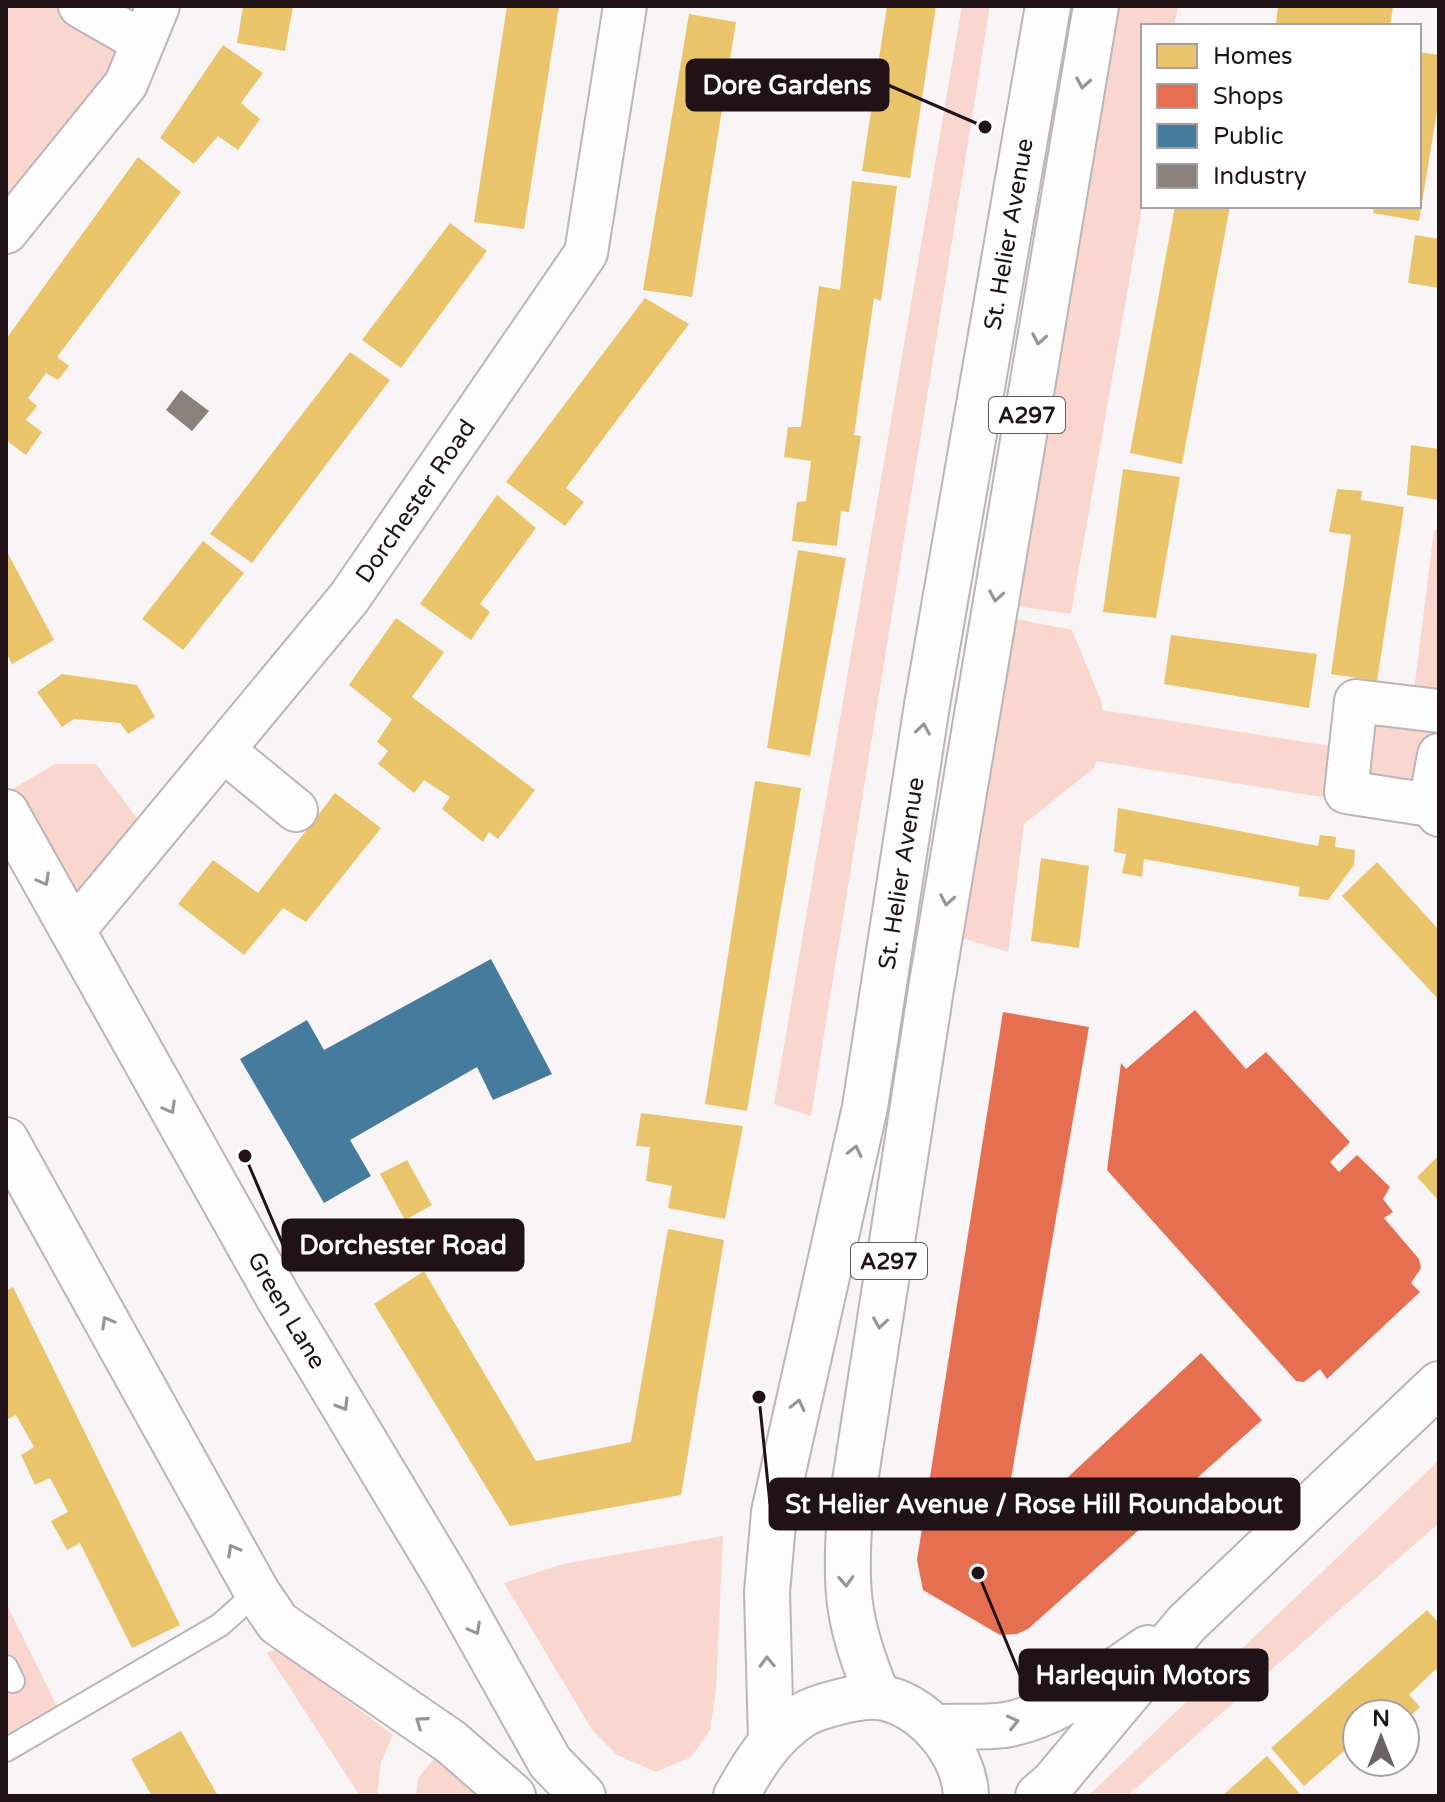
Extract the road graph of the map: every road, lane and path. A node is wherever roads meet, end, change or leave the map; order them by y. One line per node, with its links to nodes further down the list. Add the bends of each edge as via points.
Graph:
1 (80, 6): 5 (street)
2 (625, 6): 8 (street, Dorchester Road, via 586,253 349,598)
3 (1048, 6): 21 (main road, St. Helier Avenue, one-way to 3, via 767,1592 774,1512 865,1107 927,705)
4 (1096, 6): 18 (main road, St. Helier Avenue / A297, one-way to 18, via 931,989 850,1514 845,1575 849,1613)
5 (150, 24): 6 (street, via 126,84)
6 (6, 232)
7 (1439, 711): 11 (street, via 1356,701 1346,792)
8 (223, 750): 10 (street); 13 (street, Dorchester Road)
9 (1439, 755): 11 (street)
10 (296, 810)
11 (1435, 810)
12 (6, 812): 13 (main road, Green Lane, one-way to 13)
13 (73, 931): 24 (main road, Green Lane, one-way to 24, via 278,1297 550,1762)
14 (6, 1140): 16 (main road, one-way to 14)
15 (1439, 1384): 17 (main road)
16 (257, 1592): 20 (lane, via 220,1625); 23 (main road, one-way to 16, via 451,1742 278,1623)
17 (1187, 1623): 19 (main road, one-way to 17, via 1003,1725 1036,1716); 27 (main road)
18 (878, 1697): 19 (main road, via 904,1706); 21 (main road, via 825,1705 803,1714)
19 (935, 1727): 26 (main road, via 954,1757)
20 (16, 1738): 22 (lane)
21 (771, 1740): 25 (main road)
22 (6, 1750)
23 (513, 1796)
24 (583, 1796)
25 (736, 1796)
26 (966, 1796)
27 (1038, 1796)

